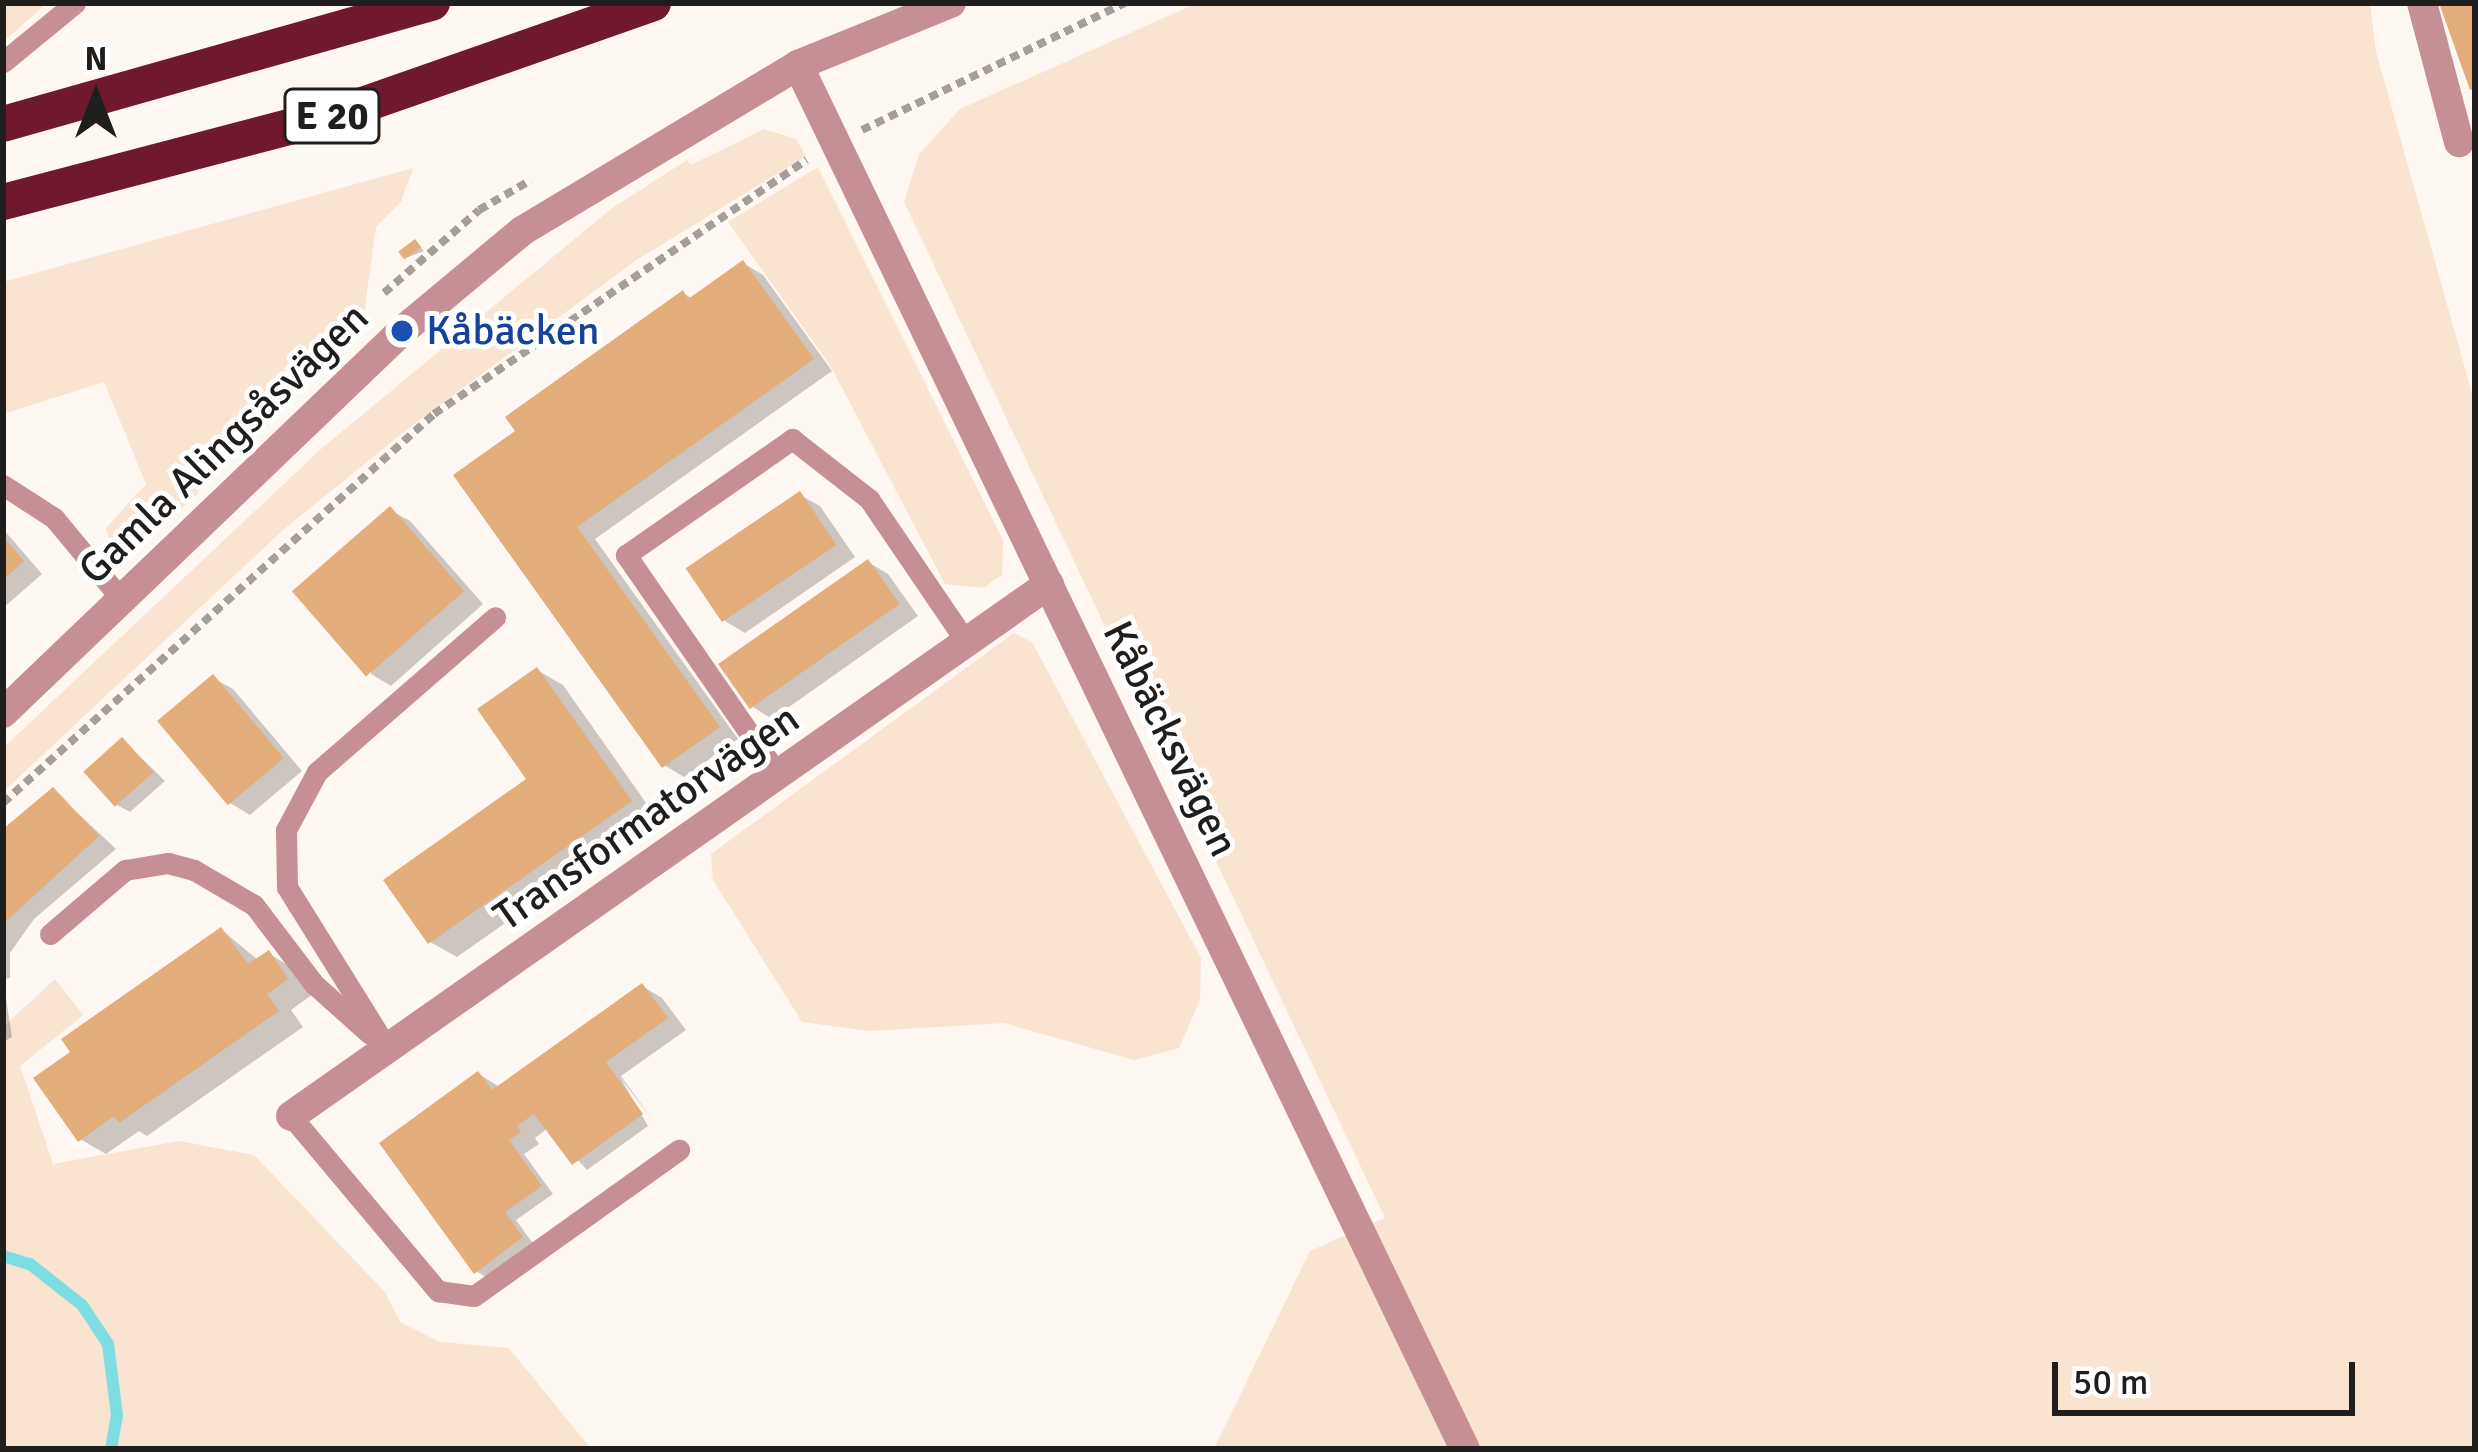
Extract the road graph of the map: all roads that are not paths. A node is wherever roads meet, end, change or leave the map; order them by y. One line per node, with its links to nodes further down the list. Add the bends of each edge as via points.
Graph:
1 (76, 3): 6 (lane)
2 (432, 3): 8 (highway, E 20)
3 (653, 3): 10 (highway, E 20, via 334,115)
4 (951, 3): 7 (street, Gamla Alingsåsvägen)
5 (2422, 3): 9 (street)
6 (3, 62)
7 (798, 65): 12 (street, Kåbäcksvägen); 13 (street, Gamla Alingsåsvägen, via 522,231 402,331)
8 (3, 124)
9 (2459, 142)
10 (3, 202)
11 (3, 485): 13 (lane, via 54,518)
12 (1049, 584): 15 (street, Transformatorvägen); 22 (street, Kåbäcksvägen)
13 (123, 601): 16 (street, Gamla Alingsåsvägen)
14 (495, 617): 19 (lane, via 317,772 286,830 287,887)
15 (967, 643): 17 (street, Transformatorvägen); 17 (lane, via 869,500 792,439 626,555)
16 (3, 713)
17 (779, 776): 19 (street, Transformatorvägen)
18 (50, 934): 19 (lane, via 125,870 168,863 194,870 254,905 314,984)
19 (389, 1051): 20 (street, Transformatorvägen)
20 (291, 1116): 21 (lane, via 438,1291 474,1296)
21 (680, 1150)
22 (1465, 1449)

